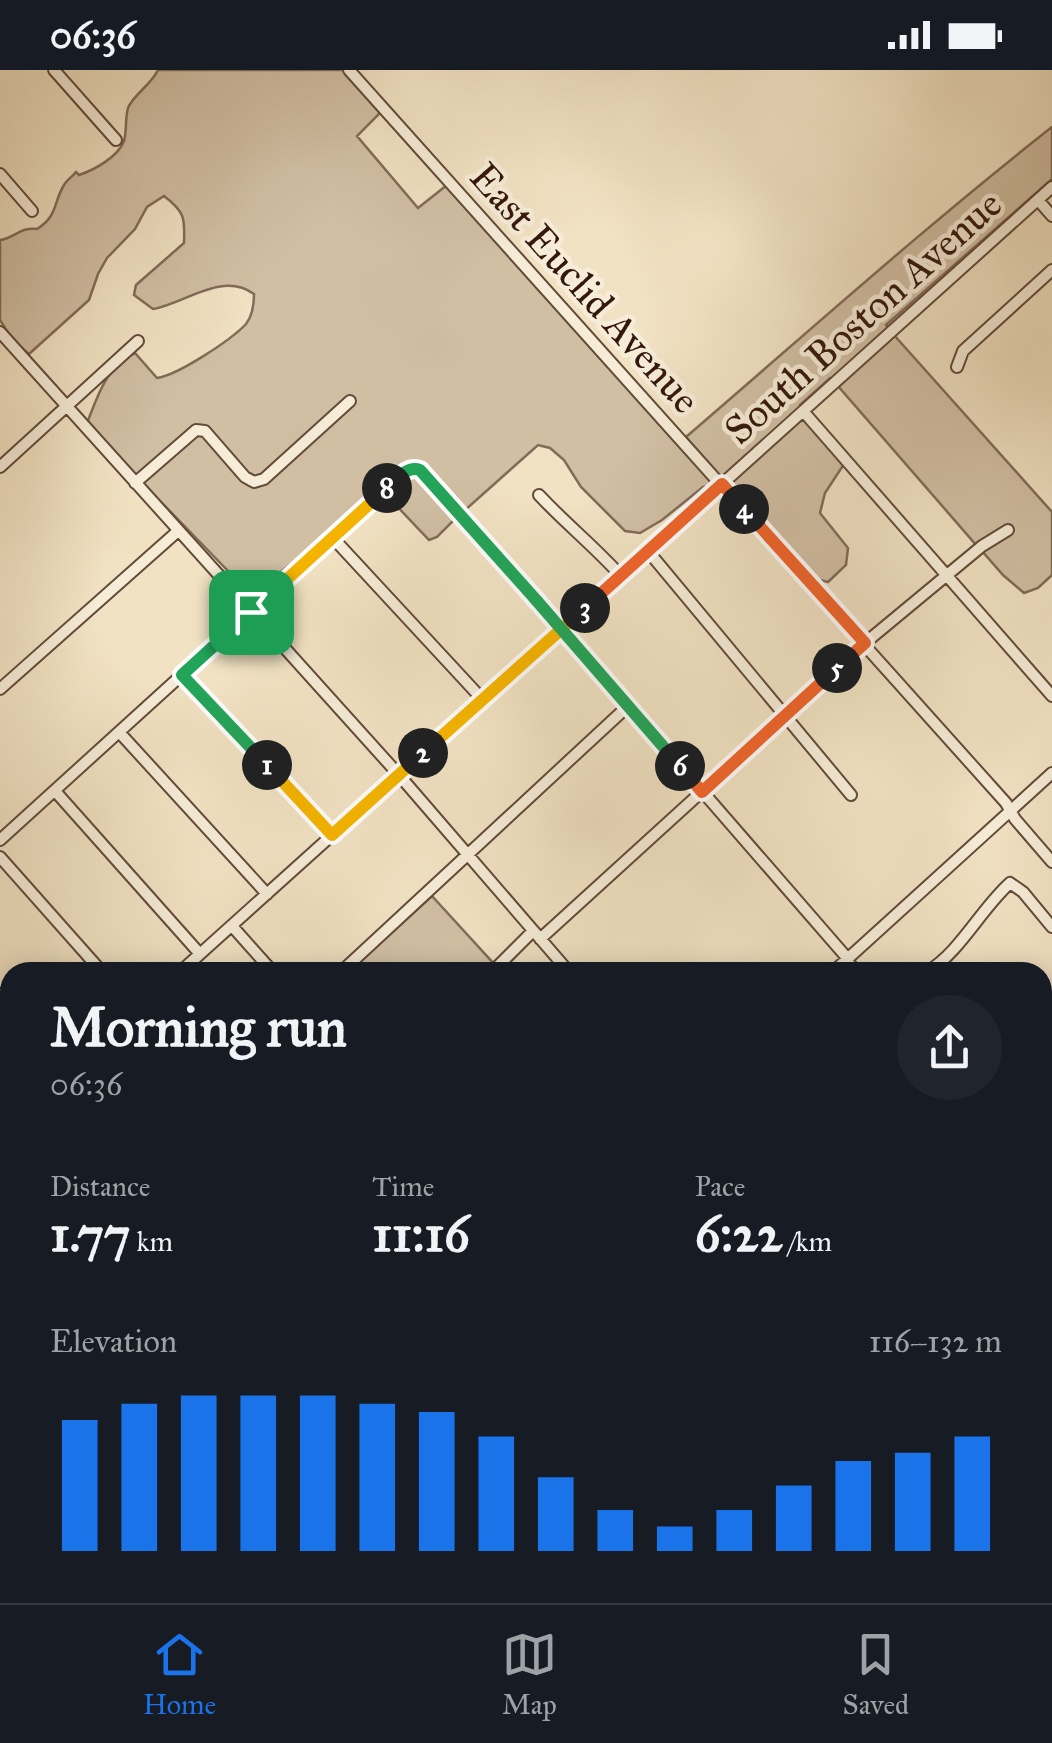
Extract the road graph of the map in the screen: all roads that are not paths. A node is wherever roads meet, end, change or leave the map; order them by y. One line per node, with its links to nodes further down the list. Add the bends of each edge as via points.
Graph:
1 (54, 70): 3 (street)
2 (350, 70): 18 (street, East Euclid Avenue)
3 (116, 140)
4 (0, 174): 7 (street)
5 (1052, 188): 6 (street, South Boston Avenue)
6 (1038, 200): 8 (street); 15 (street, South Boston Avenue)
7 (32, 212)
8 (1052, 216)
9 (1052, 270): 12 (street, via 963,351)
10 (0, 332): 14 (street)
11 (138, 341): 14 (street)
12 (957, 367)
13 (350, 401): 17 (street, via 264,479 245,476 196,430)
14 (66, 406): 16 (street); 17 (street)
15 (803, 411): 18 (street, South Boston Avenue); 24 (street)
16 (0, 468)
17 (135, 483): 21 (street)
18 (722, 484): 23 (street, South Boston Avenue); 28 (street, East Euclid Avenue)
19 (539, 495): 25 (street)
20 (1008, 530): 24 (street)
21 (178, 531): 26 (street); 30 (street)
22 (333, 538): 26 (street); 27 (street, via 404,473 420,470); 32 (street)
23 (648, 551): 25 (street, South Boston Avenue); 34 (street)
24 (948, 575): 28 (street); 31 (street)
25 (621, 576): 27 (street, South Boston Avenue)
26 (251, 612): 29 (street); 37 (street)
27 (562, 629): 32 (street, South Boston Avenue); 33 (street)
28 (865, 643): 34 (street); 41 (street, East Euclid Avenue)
29 (182, 675): 35 (street); 42 (street)
30 (0, 688)
31 (1052, 696)
32 (483, 700): 37 (street, South Boston Avenue)
33 (628, 706): 39 (street); 44 (street)
34 (786, 714): 39 (street); 40 (street)
35 (119, 732): 38 (street); 47 (street)
36 (1052, 774): 41 (street)
37 (399, 775): 42 (street, South Boston Avenue); 44 (street)
38 (55, 791): 43 (street); 51 (street)
39 (702, 792): 50 (street); 52 (street)
40 (850, 794)
41 (1011, 811): 46 (street, East Euclid Avenue); 52 (street)
42 (332, 835): 47 (street, South Boston Avenue)
43 (0, 840)
44 (468, 855): 50 (street); 56 (street)
45 (0, 857): 53 (street)
46 (1052, 862)
47 (267, 894): 48 (street, South Boston Avenue)
48 (232, 926): 51 (street, South Boston Avenue); 55 (street)
49 (1052, 926): 59 (street, via 1010,883)
50 (537, 935): 57 (street); 58 (street)
51 (200, 954): 54 (street, South Boston Avenue)
52 (847, 960)
53 (93, 962)
54 (191, 962)
55 (264, 962)
56 (352, 962)
57 (504, 962)
58 (560, 962)
59 (943, 962)

